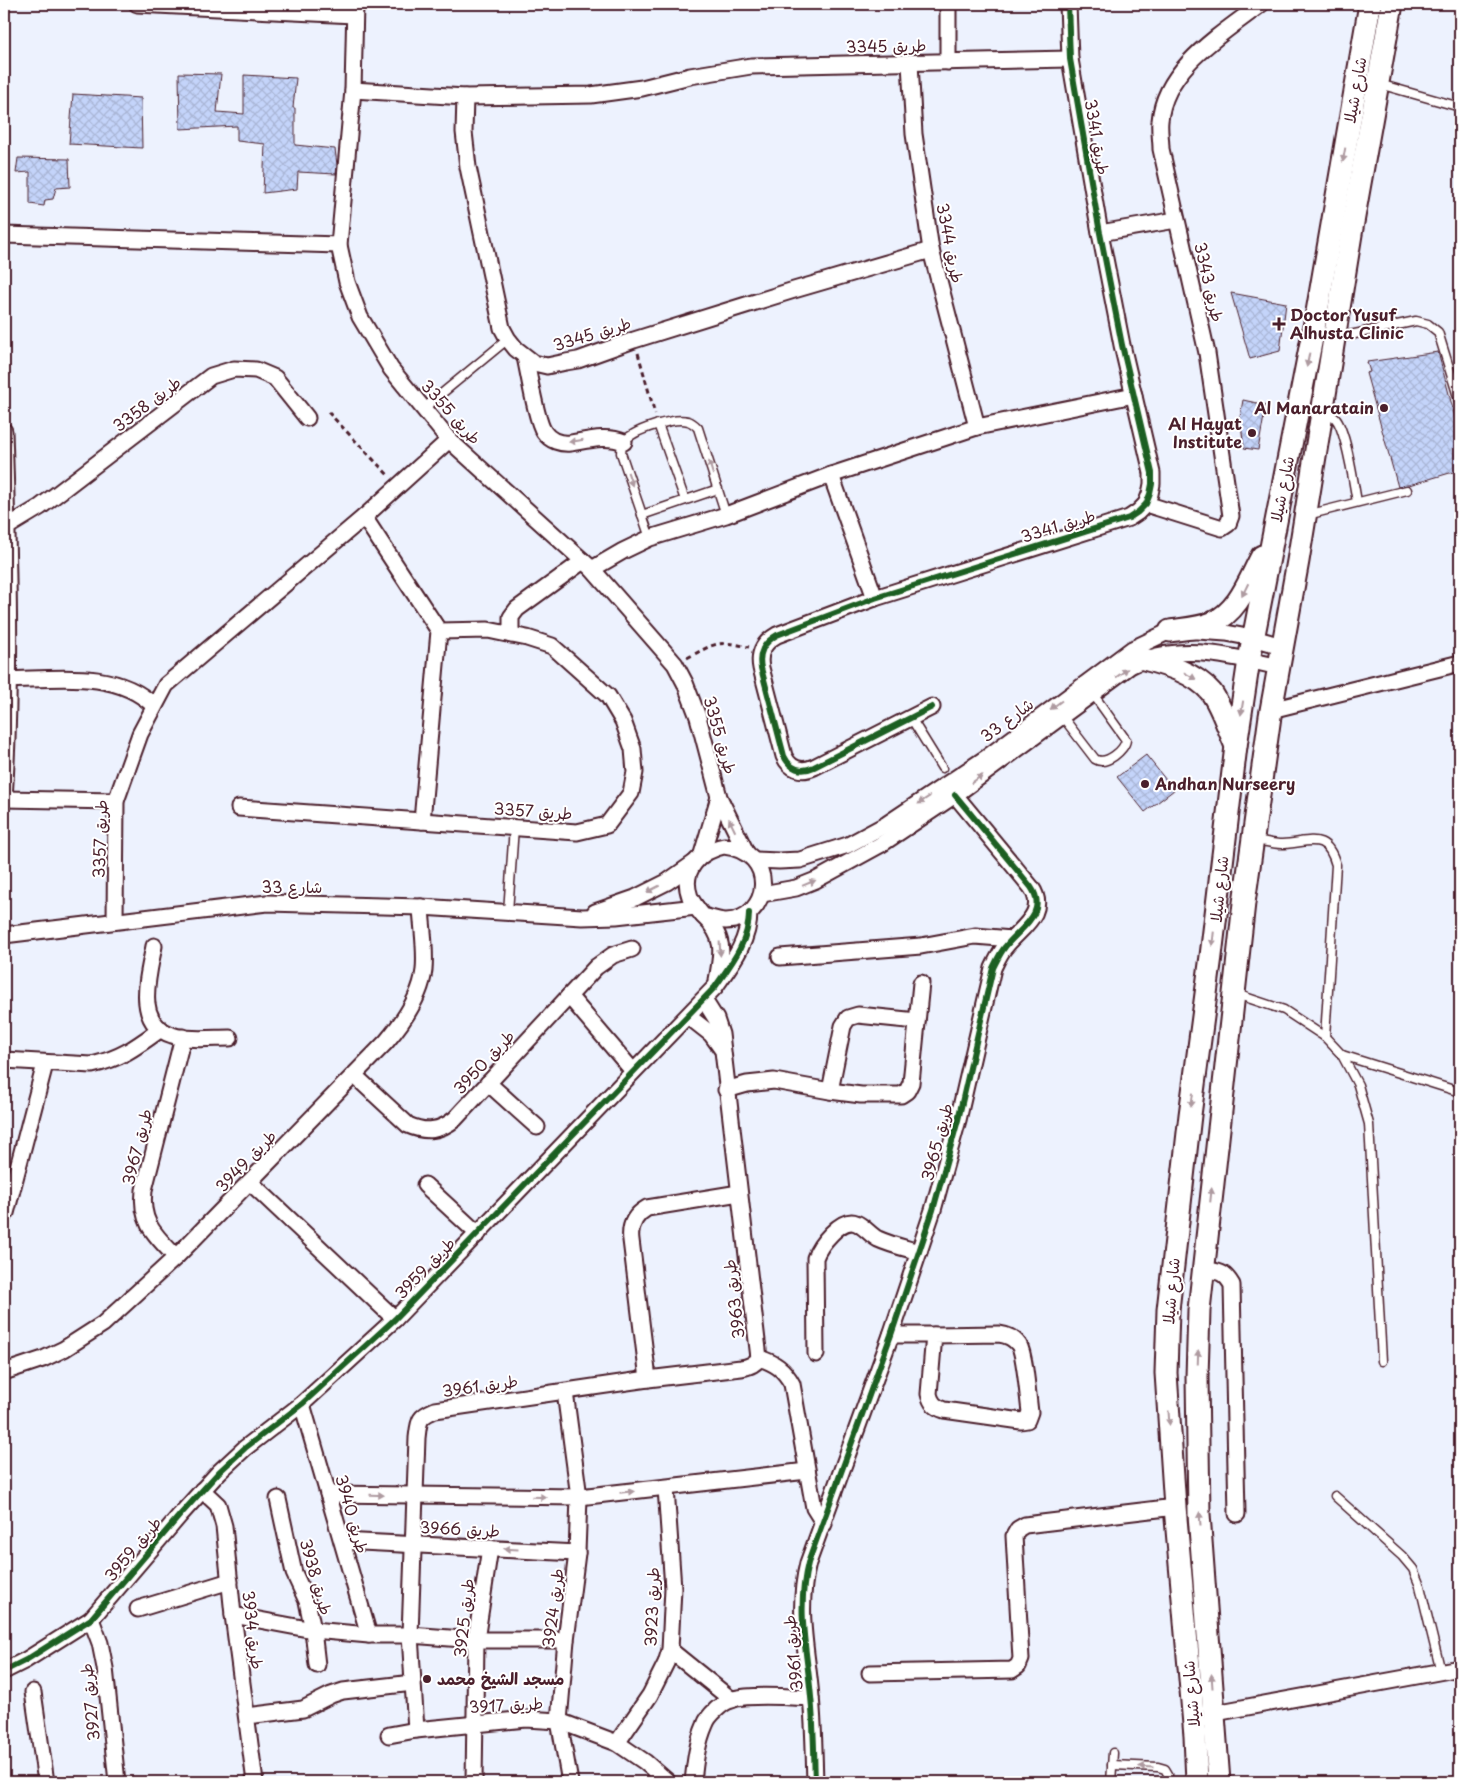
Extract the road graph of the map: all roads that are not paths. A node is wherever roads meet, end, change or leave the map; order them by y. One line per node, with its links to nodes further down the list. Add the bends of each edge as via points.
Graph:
1 (137, 4): 7 (street)
2 (948, 4): 10 (street)
3 (1068, 4): 9 (street, طريق 3341)
4 (1261, 4): 16 (street, طريق 3343, via 1181,69 1166,94 1160,121 1161,149)
5 (1370, 4): 45 (main road, شارع شيلا, one-way to 45, via 1317,312)
6 (1392, 4): 12 (main road, شارع شيلا)
7 (161, 5): 8 (street)
8 (355, 9): 13 (street, طريق 3355)
9 (1070, 59): 10 (street, طريق 3345); 17 (street, طريق 3341)
10 (948, 62): 11 (street, طريق 3345)
11 (910, 63): 14 (street, طريق 3345, via 751,66 591,95); 20 (street, طريق 3344, via 914,134)
12 (1379, 84): 15 (lane); 21 (main road, شارع شيلا)
13 (352, 90): 14 (street, طريق 3345); 19 (street, طريق 3355)
14 (465, 97): 22 (street, طريق 3345, via 468,167 502,328)
15 (1460, 107)
16 (1176, 220): 17 (street); 39 (street, طريق 3343, via 1208,353 1231,516 1222,528)
17 (1100, 233): 24 (street, طريق 3341)
18 (4, 235): 19 (street)
19 (339, 245): 26 (street, طريق 3355, via 347,282 360,317 391,370)
20 (931, 250): 23 (street, طريق 3345, via 578,360 548,366); 30 (street, طريق 3344)
21 (1334, 338): 25 (lane, via 1416,321 1428,324 1438,332); 27 (main road, شارع شيلا)
22 (508, 339): 23 (street, طريق 3345); 26 (lane)
23 (525, 357): 33 (street, one-way to 23, via 614,438 563,443 549,437 540,424)
24 (1134, 395): 30 (street); 39 (street, طريق 3341, via 1152,473 1152,489)
25 (1460, 403)
26 (423, 409): 32 (street, طريق 3355)
27 (1322, 411): 38 (lane, via 1332,415 1339,425 1350,460); 42 (main road, شارع شيلا)
28 (308, 418): 44 (street, طريق 3358, via 275,378 256,370 234,369 211,376 40,507)
29 (658, 424): 33 (lane); 35 (lane, one-way to 29, via 698,428 681,420); 37 (lane)
30 (977, 427): 34 (street)
31 (4, 431): 44 (street)
32 (449, 440): 43 (street, طريق 3357); 48 (street, طريق 3355)
33 (624, 442): 41 (lane, one-way to 41, via 621,453)
34 (831, 475): 40 (street); 49 (street)
35 (718, 489): 37 (lane); 40 (lane)
36 (1407, 490): 38 (lane)
37 (685, 500): 41 (lane)
38 (1357, 502): 42 (lane)
39 (1146, 504): 49 (street, طريق 3341, via 1129,518)
40 (726, 514): 46 (street)
41 (642, 515): 46 (lane)
42 (1305, 515): 55 (main road, شارع شيلا)
43 (364, 517): 50 (street); 62 (street, طريق 3357, via 166,685)
44 (7, 527): 47 (street)
45 (1274, 531): 51 (main road, one-way to 51, via 1241,598 1228,612 1212,623); 54 (main road, شارع شيلا)
46 (650, 538): 48 (street)
47 (6, 559): 53 (street)
48 (587, 565): 52 (street, via 517,609 511,617); 70 (street, طريق 3355, via 675,664 698,716)
49 (875, 598): 66 (street, طريق 3341, via 777,635 762,649 761,668 784,756 796,769 808,770)
50 (438, 631): 52 (street, طريق 3357, via 488,630); 74 (street)
51 (1170, 631): 54 (street, شارع 33, via 1226,633); 77 (street, شارع 33, one-way to 77, via 1132,649 986,758 887,824 848,845 800,860 779,861)
52 (511, 635): 75 (street, طريق 3357, via 552,646 608,696 623,721 633,749 635,772 631,793 607,825 577,832)
53 (6, 636): 60 (street)
54 (1253, 638): 55 (street, شارع 33); 57 (main road, شارع شيلا)
55 (1282, 646): 59 (main road, شارع شيلا)
56 (1144, 659): 57 (street, شارع 33, via 1189,652); 61 (street, شارع 33, one-way to 56); 67 (main road, one-way to 67, via 1181,671 1210,692)
57 (1249, 660): 59 (street, شارع 33); 67 (main road, شارع شيلا, one-way to 67)
58 (1460, 664): 64 (street)
59 (1280, 667): 64 (main road, شارع شيلا)
60 (8, 680): 62 (street, via 64,679 113,683 146,698); 71 (street)
61 (1092, 694): 65 (street, شارع 33); 65 (lane, via 1126,740 1124,747 1107,760 1101,762 1095,758)
62 (154, 706): 72 (street, طريق 3357, via 140,734)
63 (932, 707): 66 (street)
64 (1271, 710): 76 (main road, شارع شيلا)
65 (1062, 716): 69 (street, شارع 33, one-way to 65)
66 (911, 718): 68 (lane)
67 (1236, 746): 139 (main road, شارع شيلا, one-way to 139, via 1168,1310 1166,1373)
68 (942, 768)
69 (956, 795): 79 (street, شارع 33, one-way to 69, via 796,888 816,880 880,845); 87 (street, طريق 3965, via 1035,893 1034,914)
70 (719, 797): 77 (street, طريق 3355, one-way to 70); 78 (street, طريق 3355)
71 (4, 799): 72 (street)
72 (116, 801): 85 (street, طريق 3357)
73 (239, 808): 74 (street, طريق 3357)
74 (422, 821): 75 (street, طريق 3357)
75 (514, 827): 81 (lane)
76 (1253, 840): 93 (main road, شارع شيلا); 100 (lane, via 1281,844 1310,840 1322,842 1332,851 1336,865)
77 (751, 856): 78 (street, via 724,846 712,848); 79 (street, via 761,871)
78 (698, 859): 82 (street, via 689,874 688,886 690,897); 84 (street, شارع 33, one-way to 84, via 667,882 635,898)
79 (762, 894): 83 (street)
80 (421, 907): 81 (street, شارع 33); 85 (street, شارع 33, via 267,903); 107 (street, طريق 3949, via 424,971 414,1002 397,1029)
81 (508, 912): 84 (street, شارع 33)
82 (700, 912): 83 (street, via 727,921); 84 (street, شارع 33); 92 (street, طريق 3959, one-way to 92, via 712,924 721,945)
83 (748, 913): 92 (street, طريق 3959, via 744,940)
84 (582, 917)
85 (115, 921): 86 (street, شارع 33)
86 (4, 935)
87 (1012, 939): 90 (street, via 975,936 921,946); 118 (street, طريق 3965, via 993,968 953,1138)
88 (154, 946): 98 (street, via 145,998 153,1020)
89 (632, 949): 94 (street, طريق 3950, via 604,960)
90 (780, 956)
91 (921, 982): 97 (street)
92 (715, 987): 95 (street, طريق 3959)
93 (1234, 993): 100 (lane, via 1284,1010); 120 (main road, شارع شيلا, one-way to 93)
94 (568, 996): 106 (street); 108 (street, طريق 3950)
95 (704, 1000): 96 (street, طريق 3959); 102 (street, طريق 3963, via 719,1026)
96 (688, 1016): 102 (street, via 711,1034); 106 (street, طريق 3959)
97 (917, 1021): 110 (street, via 858,1015 848,1018 843,1026); 110 (street, via 911,1083 901,1096)
98 (161, 1029): 99 (street); 105 (street, via 132,1051 106,1062 92,1065)
99 (183, 1037): 101 (street); 119 (street, طريق 3967, via 143,1200 150,1228)
100 (1326, 1037): 103 (lane)
101 (230, 1038)
102 (722, 1050): 109 (street, طريق 3963)
103 (1342, 1055): 111 (lane); 126 (lane, via 1358,1085 1369,1124)
104 (4, 1060): 105 (street)
105 (45, 1064): 116 (street)
106 (634, 1071): 117 (street, طريق 3959)
107 (354, 1075): 108 (street, طريق 3950, via 408,1125 428,1131 447,1125); 113 (street, طريق 3949)
108 (488, 1082): 112 (street)
109 (726, 1090): 110 (street, via 774,1080); 115 (street, طريق 3963)
110 (830, 1092)
111 (1460, 1092)
112 (537, 1127)
113 (250, 1182): 119 (street, طريق 3949); 121 (street)
114 (425, 1185): 117 (street)
115 (739, 1193): 125 (street, طريق 3963); 128 (street, via 647,1208 632,1224 630,1240)
116 (4, 1216)
117 (478, 1234): 121 (street, طريق 3959)
118 (919, 1252): 122 (street, طريق 3965); 124 (street, via 876,1238 854,1222 842,1225 825,1241 815,1258)
119 (176, 1257): 127 (street, طريق 3949, via 84,1338 42,1359)
120 (1204, 1269): 140 (street, via 1226,1275 1232,1285); 165 (main road, شارع شيلا, one-way to 120, via 1199,1514 1197,1377)
121 (395, 1319): 130 (street, طريق 3959)
122 (892, 1335): 123 (street); 141 (street, طريق 3965)
123 (934, 1335): 123 (street, via 999,1334 1014,1340 1022,1355 1030,1412 1027,1420 935,1406 929,1394)
124 (816, 1354)
125 (759, 1358): 128 (street, طريق 3961, via 752,1365 740,1368); 131 (street, طريق 3963, via 778,1365 792,1384)
126 (1382, 1361)
127 (4, 1372)
128 (648, 1379): 129 (street, طريق 3961)
129 (565, 1392): 135 (street, طريق 3961, via 435,1410 424,1415 419,1421); 137 (street, طريق 3924)
130 (302, 1404): 133 (street, طريق 3959, via 245,1448); 134 (street, طريق 3940)
131 (807, 1471): 132 (street); 141 (street, طريق 3963, via 814,1508)
132 (666, 1488): 137 (street, one-way to 132); 155 (street, طريق 3923, via 673,1588)
133 (202, 1490): 146 (street, طريق 3934, via 214,1499 221,1512); 149 (street, طريق 3959)
134 (328, 1494): 135 (street, one-way to 135); 142 (street, طريق 3940)
135 (414, 1495): 137 (street, one-way to 137); 143 (street, طريق 3961)
136 (1335, 1496): 159 (lane, via 1413,1569)
137 (579, 1497): 145 (street, طريق 3924)
138 (278, 1499): 150 (street, طريق 3938, via 294,1573 304,1594)
139 (1174, 1507): 160 (street, via 1024,1525 1018,1529 1014,1536 1021,1659 1012,1670); 184 (main road, شارع شيلا)
140 (1237, 1514)
141 (824, 1524): 163 (street, طريق 3961, via 808,1563 802,1592)
142 (342, 1541): 143 (street, طريق 3966); 151 (street, طريق 3940)
143 (412, 1544): 144 (street, طريق 3966); 152 (street, طريق 3961)
144 (490, 1548): 145 (street, طريق 3966, one-way to 144); 153 (street, طريق 3925)
145 (577, 1552): 154 (street, طريق 3924)
146 (230, 1581): 147 (street); 148 (street, طريق 3934)
147 (138, 1609)
148 (233, 1615): 150 (street); 166 (street, طريق 3934)
149 (91, 1619): 158 (street, طريق 3959); 175 (street, طريق 3927, via 105,1668)
150 (313, 1630): 151 (street); 156 (street, طريق 3938)
151 (369, 1635): 152 (street)
152 (410, 1635): 153 (street); 161 (street, طريق 3961)
153 (476, 1640): 154 (street); 168 (street, طريق 3925)
154 (566, 1640): 167 (street, طريق 3924)
155 (670, 1650): 164 (street); 171 (street, طريق 3923, via 650,1695)
156 (316, 1665)
157 (1460, 1668): 159 (street)
158 (4, 1671)
159 (1441, 1672): 165 (street)
160 (870, 1674)
161 (413, 1683): 166 (street, via 343,1691 303,1709); 169 (street, طريق 3961)
162 (33, 1692): 174 (street)
163 (811, 1698): 164 (street); 181 (street, طريق 3961)
164 (732, 1700): 180 (street, via 705,1723 697,1749)
165 (1215, 1714): 185 (main road, شارع شيلا)
166 (247, 1716): 176 (street, طريق 3934)
167 (559, 1721): 168 (street, طريق 3917, via 526,1719); 171 (street, طريق 3917); 178 (street, طريق 3924)
168 (474, 1724): 169 (street, طريق 3917); 177 (street, طريق 3925)
169 (416, 1730): 170 (street, طريق 3917)
170 (389, 1735)
171 (617, 1744): 179 (street, طريق 3917)
172 (1113, 1753): 173 (lane)
173 (1112, 1765): 182 (lane); 183 (lane, one-way to 173, via 1167,1772 1162,1768)
174 (46, 1782)
175 (117, 1782)
176 (255, 1782)
177 (474, 1782)
178 (570, 1782)
179 (668, 1782)
180 (693, 1782)
181 (815, 1782)
182 (1111, 1782)
183 (1168, 1782)
184 (1197, 1782)
185 (1219, 1782)

